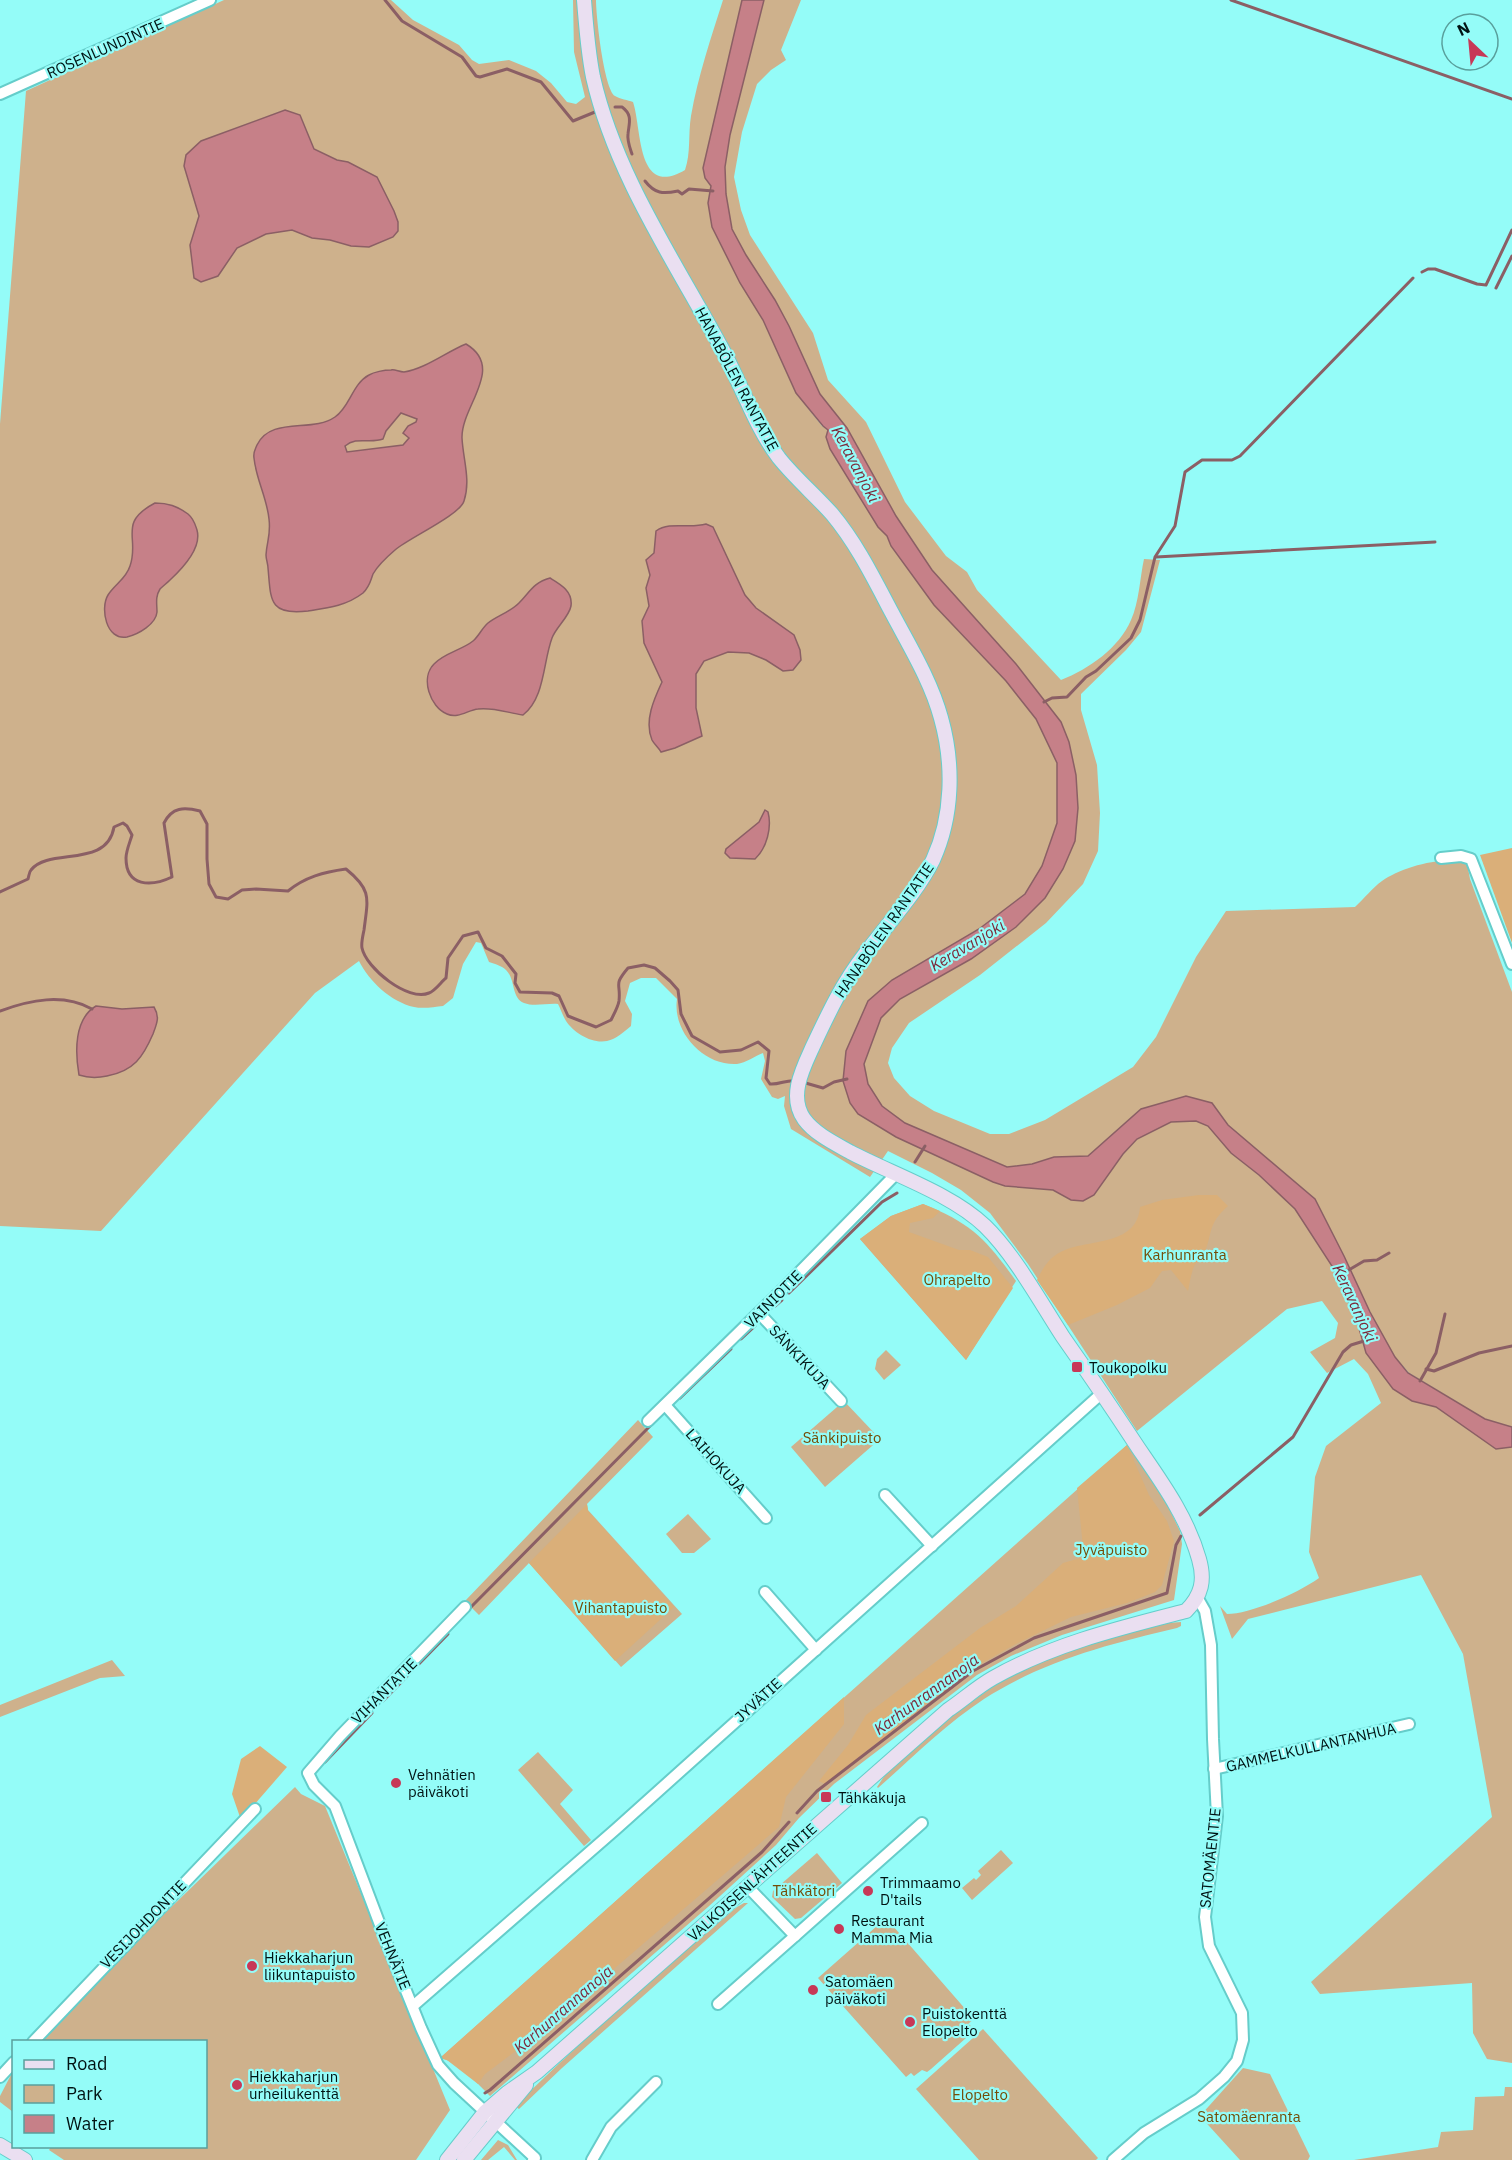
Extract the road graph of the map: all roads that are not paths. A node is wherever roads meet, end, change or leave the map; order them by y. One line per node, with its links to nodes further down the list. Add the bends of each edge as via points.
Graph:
1 (210, 0): 3 (street, ROSENLUNDINTIE)
2 (584, 0): 6 (street, HANABÖLEN RANTATIE, via 593,78 631,183 769,442 781,461 853,542 939,711 950,786 934,856 923,878 843,986 803,1067 797,1090 800,1114 816,1132)
3 (0, 94)
4 (1441, 858): 5 (street, via 1471,859)
5 (1512, 964)
6 (896, 1175): 7 (street, VAINIOTIE); 8 (street, HANABÖLEN RANTATIE, via 968,1212 987,1228)
7 (759, 1312): 9 (street, SÄNKIKUJA); 10 (street, VAINIOTIE)
8 (1102, 1393): 14 (street, JYVÄTIE); 16 (street, HANABÖLEN RANTATIE, via 1181,1513 1200,1561 1203,1586)
9 (841, 1401)
10 (665, 1405): 11 (street, VAINIOTIE); 13 (street, LAIHOKUJA)
11 (648, 1420)
12 (885, 1495): 14 (street)
13 (766, 1518)
14 (932, 1546): 18 (street, JYVÄTIE)
15 (765, 1592): 18 (street)
16 (1197, 1597): 20 (street, SATOMÄENTIE, via 1205,1611 1211,1645); 24 (street, VALKOISENLÄHTEENTIE, via 1185,1611 1070,1643 992,1679 948,1710)
17 (465, 1607): 21 (street, VIHANTATIE, via 332,1744 310,1769)
18 (816, 1650): 27 (street, JYVÄTIE)
19 (1409, 1724): 20 (street, GAMMELKULLANTANHUA)
20 (1214, 1769): 34 (street, SATOMÄENTIE, via 1217,1816 1205,1917 1209,1946 1242,2013 1241,2053 1224,2077 1200,2098 1158,2122)
21 (310, 1779): 27 (street, VEHNÄTIE, via 335,1806)
22 (255, 1809): 28 (street, VESIJOHDONTIE)
23 (922, 1823): 25 (street)
24 (748, 1887): 25 (street); 32 (street, VALKOISENLÄHTEENTIE, via 537,2072 507,2092)
25 (795, 1936): 26 (street)
26 (718, 2004)
27 (413, 2006): 32 (street, VEHNÄTIE, via 438,2065)
28 (35, 2040)
29 (12, 2064): 30 (street)
30 (0, 2077)
31 (656, 2082): 39 (street, via 611,2127)
32 (490, 2116): 35 (street, VEHNÄTIE); 37 (street, VALKOISENLÄHTEENTIE); 38 (street, VALKOISENLÄHTEENTIE)
33 (0, 2145): 36 (street)
34 (1120, 2158)
35 (536, 2159)
36 (25, 2160)
37 (447, 2160)
38 (464, 2160)
39 (592, 2160)

